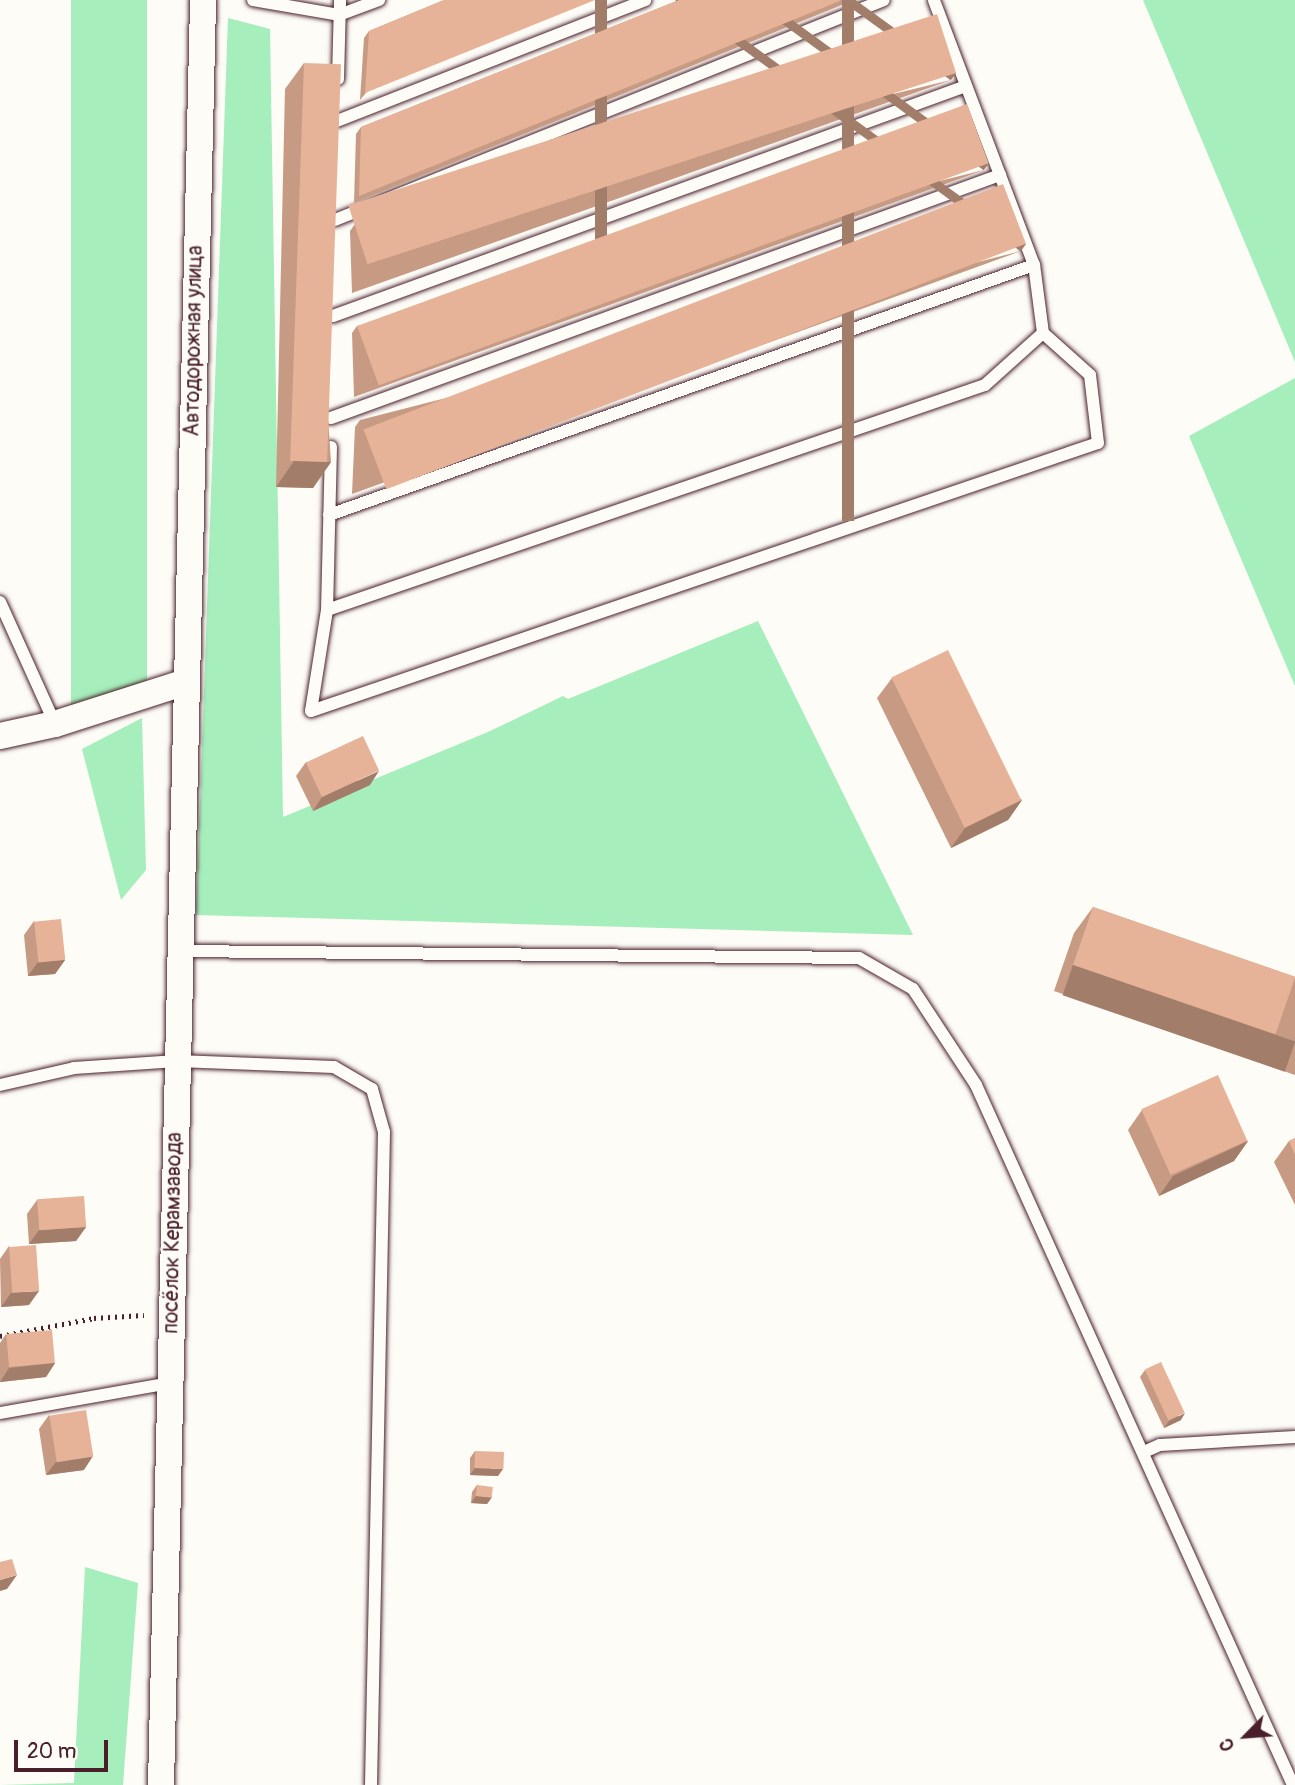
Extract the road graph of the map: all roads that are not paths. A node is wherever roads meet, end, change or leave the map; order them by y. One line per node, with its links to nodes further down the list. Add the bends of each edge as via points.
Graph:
1 (203, 0): 18 (street, Автодорожная улица)
2 (253, 0): 8 (lane)
3 (340, 0): 8 (lane)
4 (379, 0): 8 (lane)
5 (645, 0): 8 (lane, via 338,114)
6 (884, 0): 11 (lane, via 335,214)
7 (934, 0): 9 (lane)
8 (339, 15)
9 (966, 86): 10 (lane); 13 (lane, via 333,322)
10 (1000, 175): 12 (lane); 15 (lane, via 332,412)
11 (335, 234)
12 (1034, 265): 14 (lane); 15 (lane)
13 (334, 302)
14 (1042, 333): 17 (lane, via 985,385); 17 (lane, via 1090,375 1098,443 311,711)
15 (329, 515): 17 (lane)
16 (0, 602): 19 (lane)
17 (327, 610)
18 (186, 682): 19 (street); 21 (street, посёлок Керамзавода)
19 (55, 724): 20 (street)
20 (0, 736)
21 (180, 951): 22 (street, посёлок Керамзавода); 27 (lane, via 859,958 913,989 976,1085)
22 (177, 1061): 23 (lane, via 74,1068); 24 (street, посёлок Керамзавода); 29 (lane, via 334,1067 372,1089 384,1132)
23 (0, 1085)
24 (170, 1383): 25 (lane); 28 (street, посёлок Керамзавода)
25 (0, 1413)
26 (1295, 1437): 27 (lane, via 1160,1445)
27 (1144, 1452): 30 (lane)
28 (161, 1785)
29 (371, 1785)
30 (1293, 1785)

